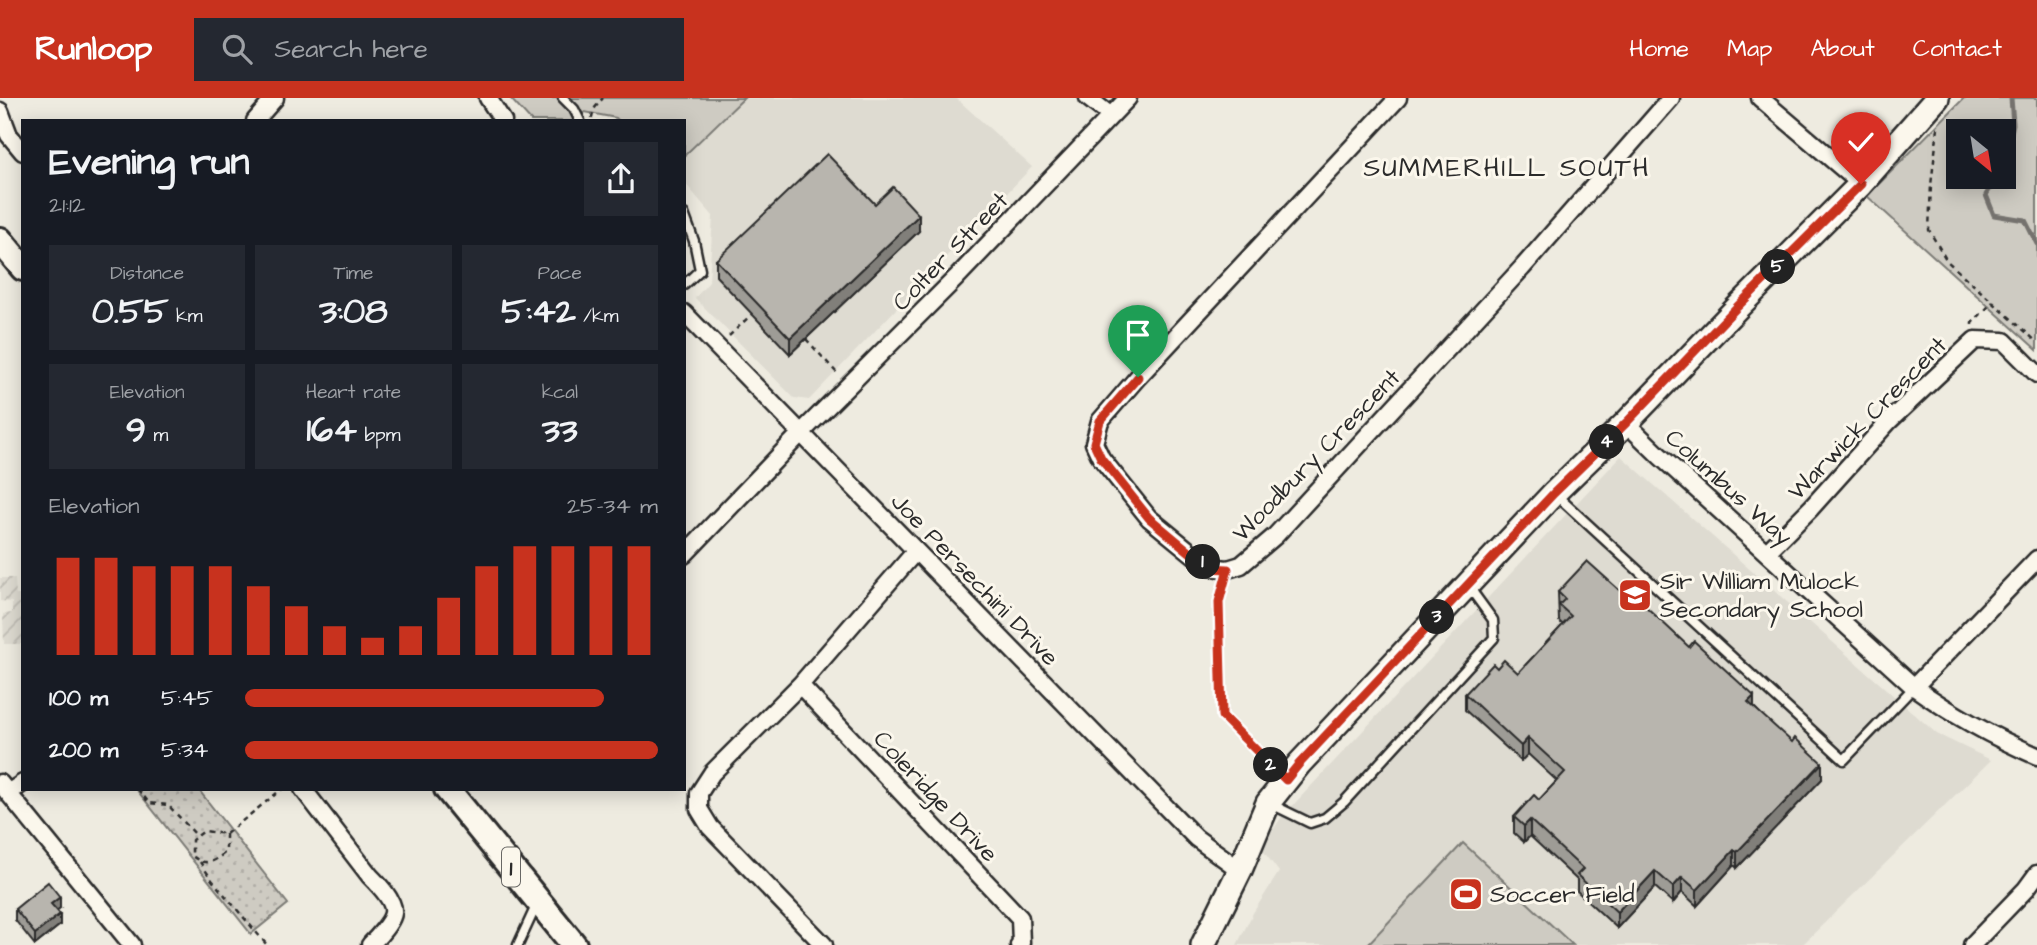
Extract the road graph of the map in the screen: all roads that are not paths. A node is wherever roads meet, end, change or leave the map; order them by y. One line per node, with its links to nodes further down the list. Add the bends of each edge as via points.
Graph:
1 (275, 98): 12 (street)
2 (488, 98): 13 (street)
3 (563, 98): 14 (lane)
4 (1088, 98): 11 (street)
5 (1128, 98): 11 (street, Colter Street)
6 (1398, 98): 7 (street, Woodbury Crescent, via 1100,421 1094,443 1101,458 1149,518 1209,568 1241,565 1275,536)
7 (1671, 98)
8 (1760, 98): 16 (street)
9 (1935, 101): 16 (street)
10 (0, 111): 15 (street, via 9,135)
11 (1111, 116): 24 (street, Colter Street)
12 (257, 119)
13 (502, 119)
14 (579, 119)
15 (21, 150)
16 (1861, 184): 23 (street)
17 (686, 219): 20 (lane, via 700,270)
18 (0, 240): 19 (main road)
19 (21, 266)
20 (686, 283)
21 (686, 315): 24 (street, Joe Persechini Drive)
22 (2037, 374): 27 (street, Warwick Crescent, via 2004,341 1975,340 1889,421)
23 (1626, 423): 25 (street); 27 (street, Columbus Way)
24 (801, 433): 26 (street, Joe Persechini Drive); 28 (street, Colter Street)
25 (1554, 493): 30 (street); 32 (lane, via 1844,760)
26 (915, 552): 31 (street); 39 (street, Joe Persechini Drive, via 1196,838)
27 (1767, 552): 32 (street, Columbus Way)
28 (686, 553)
29 (2037, 559): 32 (street)
30 (1467, 586): 38 (street, via 1299,764); 38 (lane, via 1493,620 1494,638 1343,803 1310,823)
31 (800, 685): 46 (street, via 712,773 699,793 699,808 710,827); 47 (street, Coleridge Drive, via 1020,918)
32 (1914, 687): 33 (street, Columbus Way, via 1972,726)
33 (2037, 757)
34 (21, 784): 35 (street)
35 (4, 788): 42 (street)
36 (305, 791): 43 (street, via 392,906 389,921)
37 (449, 791): 41 (main road, 1)
38 (1268, 803): 39 (street)
39 (1240, 870): 48 (street)
40 (2037, 874): 49 (street)
41 (538, 901): 44 (lane); 45 (main road, 1)
42 (132, 945)
43 (370, 945)
44 (518, 945)
45 (574, 945)
46 (824, 945)
47 (1019, 945)
48 (1203, 945)
49 (1972, 945)

